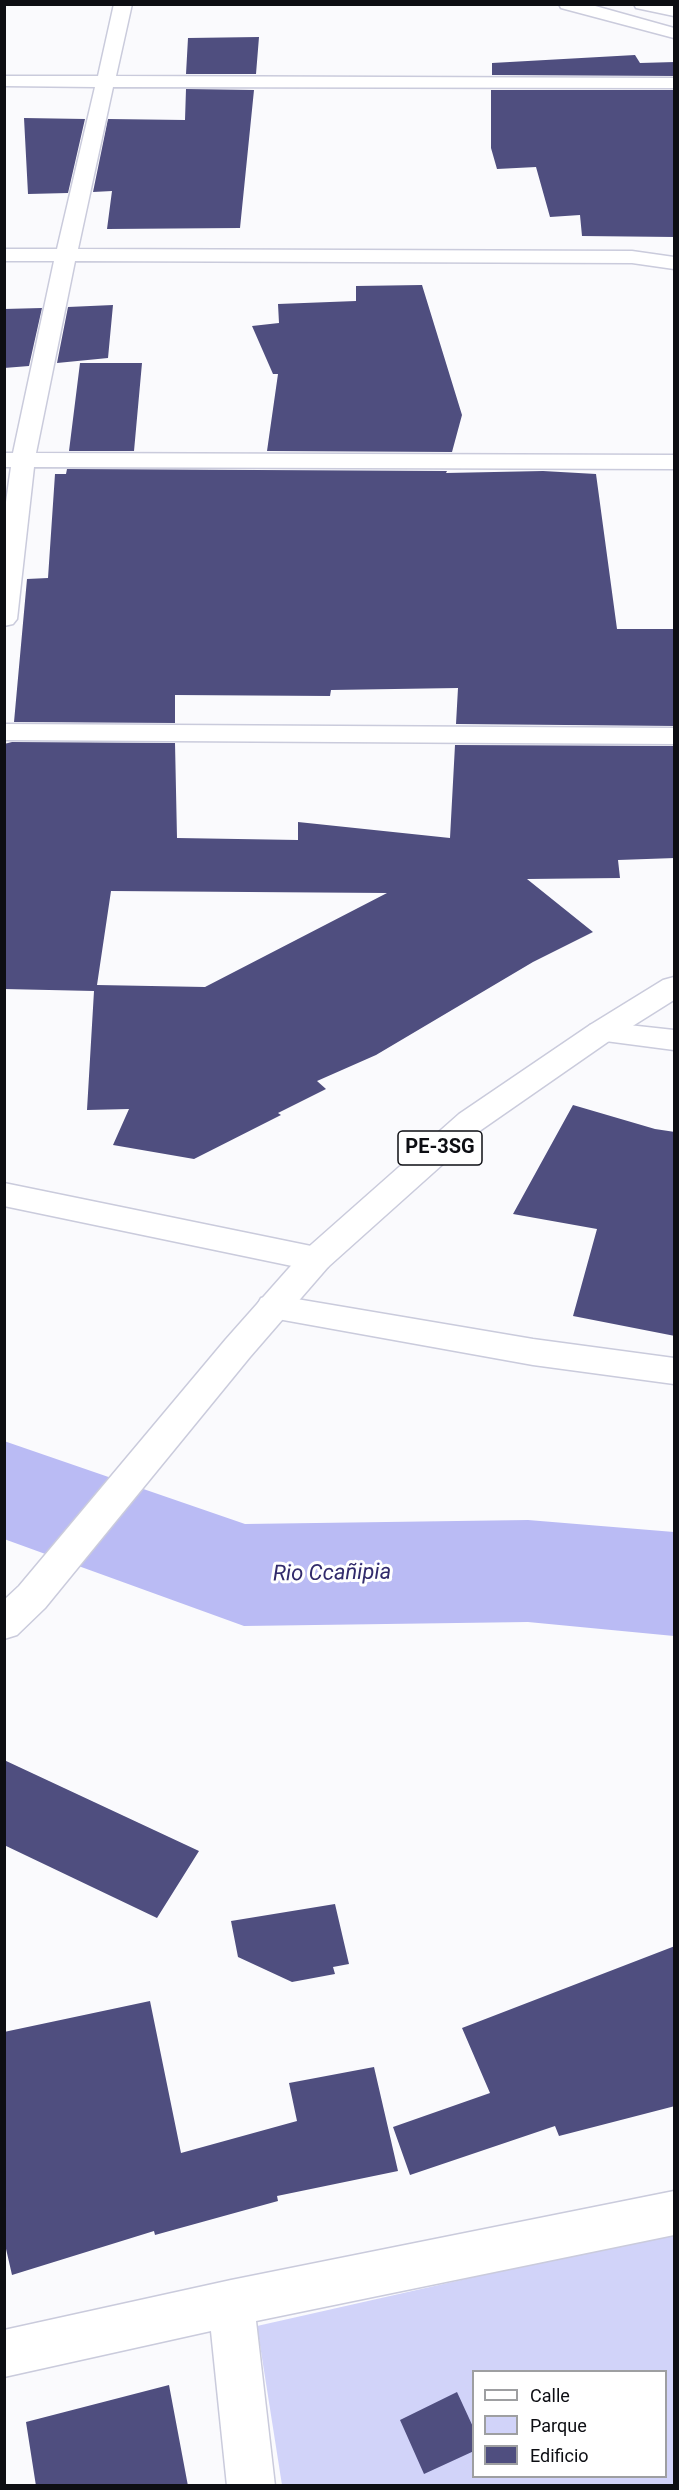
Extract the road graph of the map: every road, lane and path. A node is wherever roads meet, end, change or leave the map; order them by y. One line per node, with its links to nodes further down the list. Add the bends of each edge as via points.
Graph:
1 (123, 4): 7 (street)
2 (567, 4): 5 (street)
3 (642, 4): 4 (street)
4 (675, 11)
5 (675, 33)
6 (4, 81): 7 (street)
7 (104, 82): 8 (street); 10 (street)
8 (675, 83)
9 (4, 255): 10 (street)
10 (67, 255): 11 (street, via 392,268 632,257); 15 (street)
11 (675, 263)
12 (675, 271): 14 (street)
13 (38, 276): 15 (street)
14 (486, 276)
15 (61, 277): 16 (street); 17 (street)
16 (84, 277)
17 (14, 460): 18 (street); 19 (street)
18 (675, 462)
19 (4, 620)
20 (4, 732): 21 (street)
21 (675, 736)
22 (675, 987): 23 (street, PE-3SG)
23 (601, 1032): 24 (street); 26 (street, PE-3SG, via 470,1122)
24 (675, 1040)
25 (4, 1194): 26 (street)
26 (316, 1259): 27 (street, PE-3SG)
27 (273, 1307): 28 (street, via 532,1352); 29 (street, PE-3SG, via 32,1597)
28 (675, 1371)
29 (4, 1624)
30 (675, 2213): 31 (street)
31 (231, 2303): 32 (street); 33 (street)
32 (4, 2354)
33 (250, 2486)

